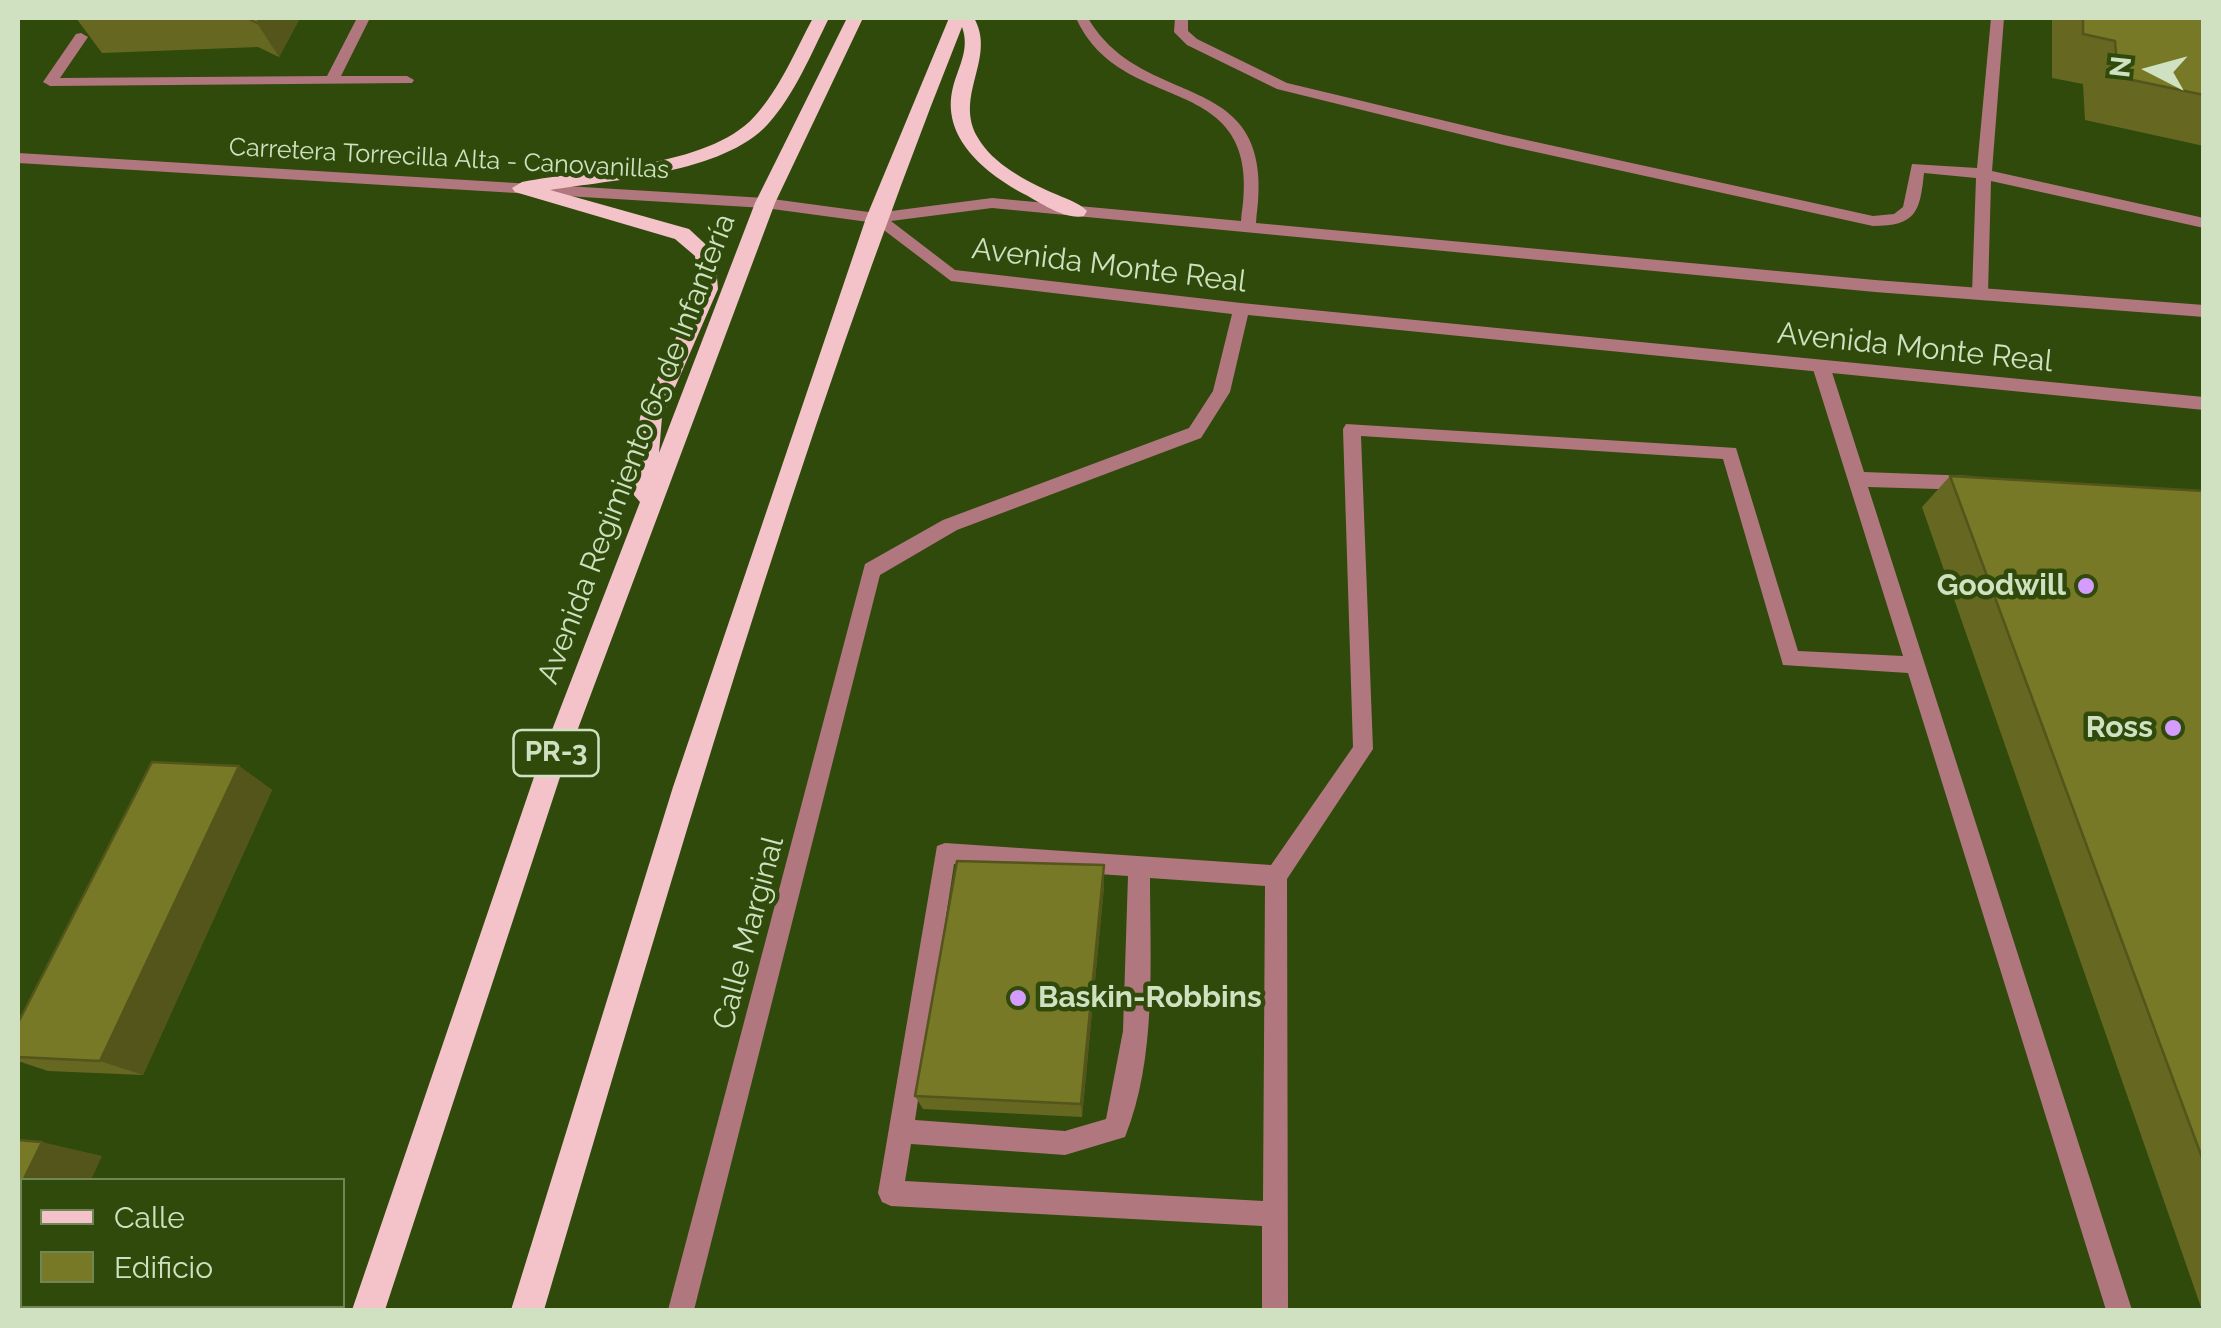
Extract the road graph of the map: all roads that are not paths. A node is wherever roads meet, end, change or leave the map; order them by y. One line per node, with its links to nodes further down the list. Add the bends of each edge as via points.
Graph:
1 (364, 18): 10 (street)
2 (821, 18): 14 (main road, via 767,113 730,145 692,158)
3 (855, 18): 15 (main road, Avenida Regimiento 65 de Infantería / PR-3)
4 (958, 18): 17 (main road)
5 (966, 18): 16 (main road, via 977,49 960,96 960,118 970,137 1017,183)
6 (1082, 18): 19 (street, via 1089,37 1117,60 1204,101 1241,131 1255,177)
7 (1182, 18): 13 (street, via 1182,32 1192,42 1282,86 1873,221 1906,217 1916,167)
8 (1998, 18): 13 (street)
9 (82, 37): 10 (street, via 50,82)
10 (332, 80): 11 (street)
11 (407, 80)
12 (18, 158): 14 (street, Carretera Torrecilla Alta - Canovanillas)
13 (1984, 174): 18 (street); 20 (street)
14 (522, 188): 15 (street, Carretera Torrecilla Alta - Canovanillas); 27 (main road, via 682,234 705,253 708,289 651,417)
15 (765, 203): 17 (street, Carretera Torrecilla Alta - Canovanillas); 27 (main road, Avenida Regimiento 65 de Infantería / PR-3)
16 (1077, 210): 17 (street, Avenida Monte Real, via 992,202); 19 (street, Avenida Monte Real)
17 (876, 218): 21 (street, Avenida Monte Real, via 951,275); 34 (main road, via 686,786)
18 (2204, 223)
19 (1248, 227): 20 (street, Avenida Monte Real)
20 (1980, 293): 22 (street, Avenida Monte Real)
21 (1241, 309): 23 (street, Avenida Monte Real); 35 (street, Calle Marginal, via 1221,392 1195,432 950,524 872,570)
22 (2204, 311)
23 (1821, 366): 24 (street, Avenida Monte Real); 25 (street)
24 (2204, 404)
25 (1855, 478): 26 (street); 28 (street)
26 (1990, 483)
27 (641, 528): 33 (main road, Avenida Regimiento 65 de Infantería / PR-3, via 548,774)
28 (1914, 665): 30 (street, via 1790,660 1730,453 1352,430 1363,749); 37 (street)
29 (1139, 866): 30 (street); 31 (street, via 944,853); 31 (street, via 1130,1084 1116,1128 1065,1144)
30 (1276, 876): 32 (street)
31 (900, 1131): 32 (street, via 891,1193)
32 (1274, 1214): 36 (street)
33 (368, 1310)
34 (527, 1310)
35 (681, 1310)
36 (1275, 1310)
37 (2119, 1310)

